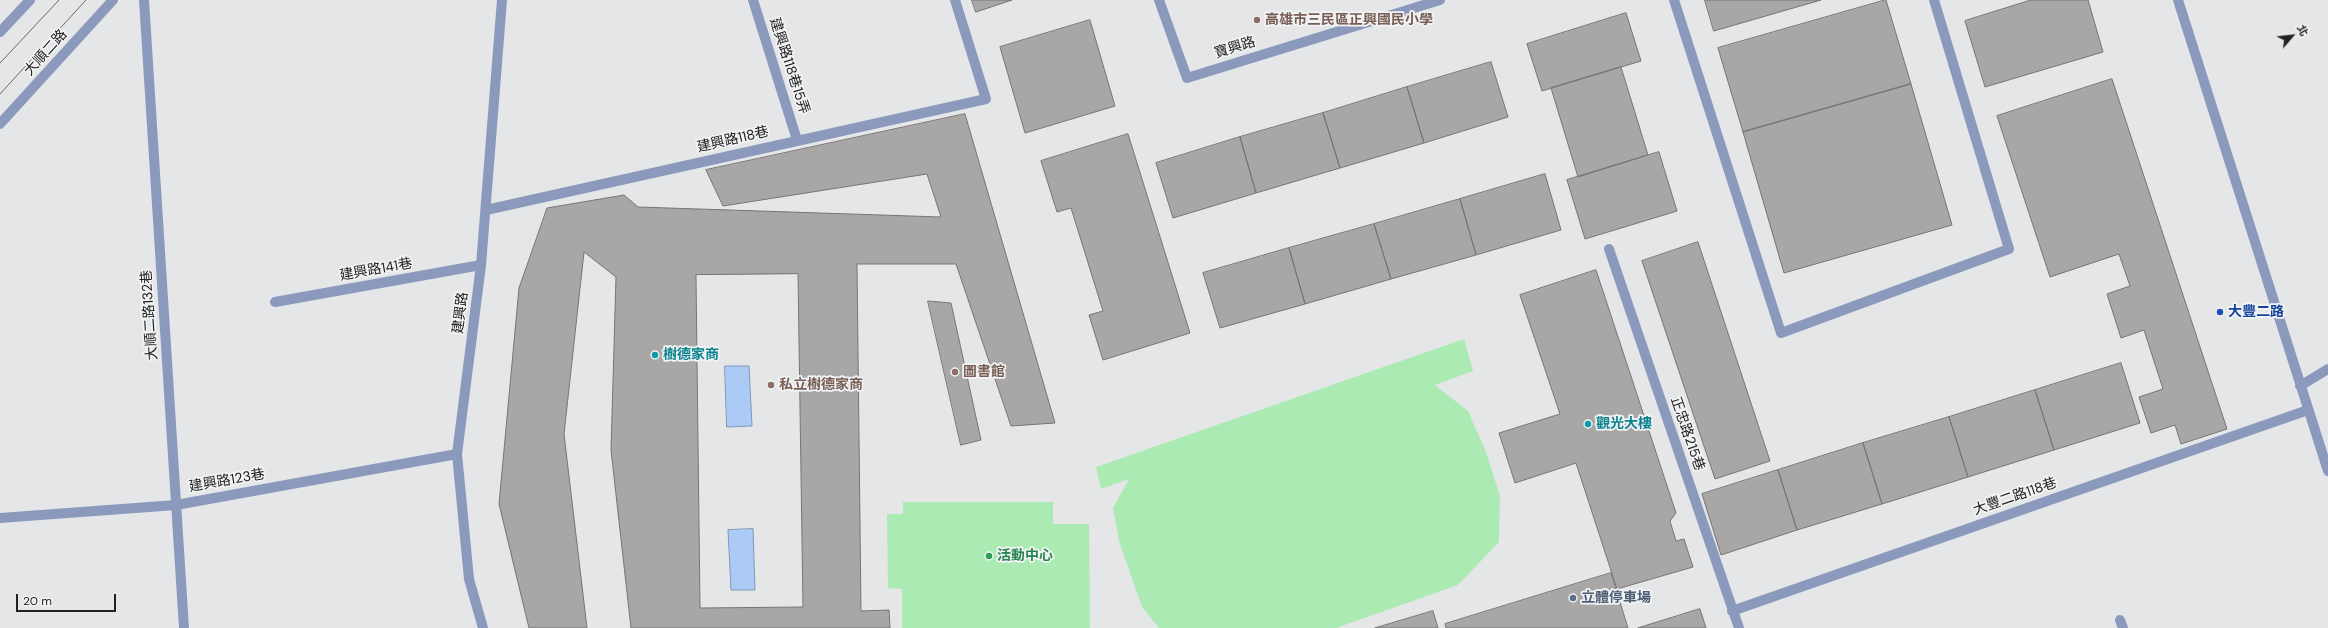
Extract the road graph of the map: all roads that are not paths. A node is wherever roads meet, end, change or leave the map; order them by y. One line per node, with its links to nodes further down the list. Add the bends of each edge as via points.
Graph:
1 (30, 0): 12 (street)
2 (113, 0): 13 (street, 大順二路)
3 (144, 0): 24 (street, 大順二路132巷)
4 (502, 0): 15 (street, 建興路)
5 (753, 0): 14 (street, 建興路118巷15弄)
6 (955, 0): 14 (street, 建興路118巷, via 986,99)
7 (1159, 0): 8 (street, 寶興路, via 1187,78)
8 (1440, 0)
9 (1674, 0): 10 (street, via 1781,333 2009,249)
10 (1934, 0)
11 (2178, 0): 20 (street)
12 (0, 32)
13 (0, 124)
14 (798, 140): 15 (street, 建興路118巷)
15 (486, 210): 17 (street, 建興路)
16 (1609, 249): 26 (street, 正忠路215巷)
17 (481, 265): 18 (street, 建興路141巷); 22 (street, 建興路)
18 (275, 302)
19 (2328, 369): 20 (street)
20 (2300, 386): 21 (street)
21 (2308, 410): 23 (street); 26 (street, 大豐二路118巷)
22 (457, 454): 24 (street, 建興路123巷); 28 (street, 建興路, via 470,579)
23 (2328, 471)
24 (176, 505): 25 (street, 建興路123巷); 27 (street, 大順二路132巷)
25 (0, 518)
26 (1732, 611): 29 (street, 正忠路215巷)
27 (184, 628)
28 (483, 628)
29 (1739, 628)

